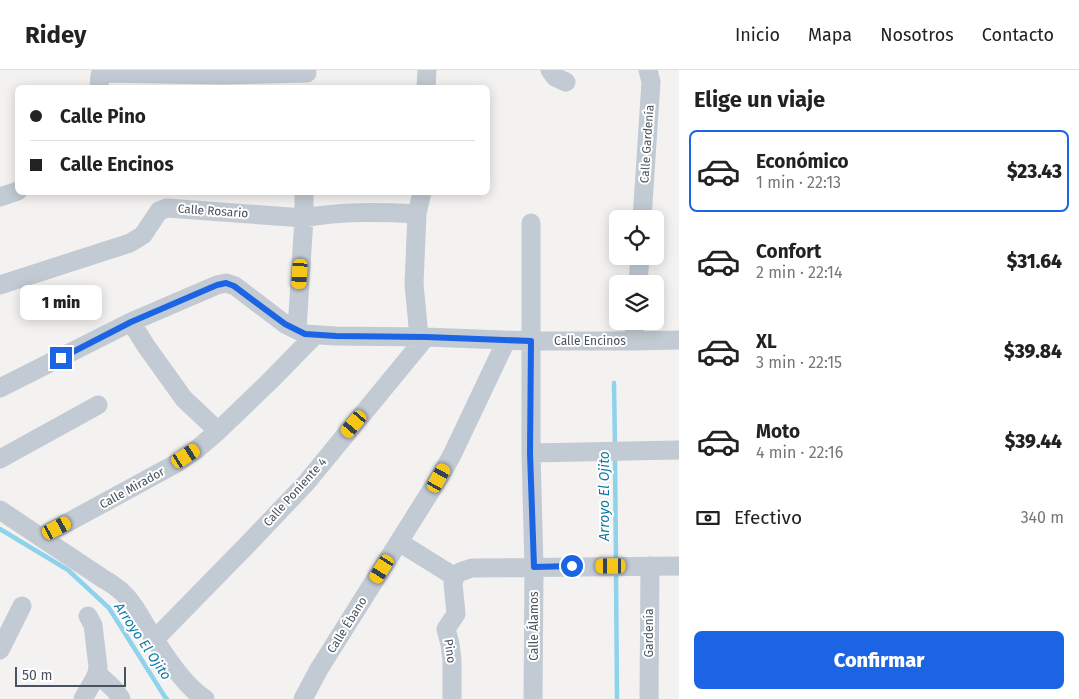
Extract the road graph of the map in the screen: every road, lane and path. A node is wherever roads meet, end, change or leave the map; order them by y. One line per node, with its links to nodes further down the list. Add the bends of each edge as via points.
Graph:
1 (427, 70): 9 (street)
2 (550, 70): 7 (street)
3 (648, 70): 14 (street, Calle Gardenía, via 651,82)
4 (121, 72): 5 (street); 8 (street, via 100,75)
5 (223, 72): 6 (street)
6 (307, 77)
7 (566, 82)
8 (99, 85)
9 (426, 85)
10 (15, 192): 13 (street)
11 (304, 195): 16 (street)
12 (421, 195): 15 (street)
13 (0, 197)
14 (643, 210)
15 (417, 214): 16 (street, Calle Rosario, via 376,211); 23 (street, via 414,284)
16 (304, 218): 18 (street, Calle Rosario, via 167,208 159,210 142,235 130,243); 20 (street)
17 (531, 223): 26 (street, Calle Álamos)
18 (0, 285)
19 (131, 322): 20 (street, Calle Encinos, via 226,283); 28 (street, Calle Encinos); 30 (street, via 184,399)
20 (297, 330): 22 (street, Calle Encinos)
21 (635, 330): 27 (street)
22 (315, 335): 23 (street, Calle Encinos); 30 (street, Calle Mirador)
23 (422, 337): 25 (street, Calle Encinos); 43 (street, Calle Poniente 4, via 306,483)
24 (679, 340): 27 (street, Calle Encinos)
25 (506, 341): 26 (street, Calle Encinos); 36 (street, Calle Ébano, via 452,455)
26 (531, 341): 27 (street, Calle Encinos); 32 (street, Calle Álamos)
27 (634, 341)
28 (0, 388)
29 (98, 405): 33 (street)
30 (218, 432): 35 (street, Calle Mirador, via 176,463)
31 (679, 450): 32 (street)
32 (530, 453): 39 (street, Calle Álamos)
33 (0, 459)
34 (0, 510): 35 (street)
35 (41, 537): 43 (street, via 121,592)
36 (399, 542): 40 (street); 49 (street, Calle Ébano)
37 (650, 566): 38 (street); 39 (street); 52 (street, Gardenía)
38 (679, 566)
39 (534, 567): 40 (street, via 469,568); 51 (street, Calle Álamos)
40 (455, 577): 50 (street, Pino, via 456,614 446,629 452,660)
41 (22, 606): 44 (street)
42 (88, 616): 45 (street, via 93,625)
43 (155, 639): 48 (street, via 189,686)
44 (0, 650)
45 (97, 673): 46 (street); 47 (street)
46 (83, 699)
47 (121, 699)
48 (205, 699)
49 (303, 699)
50 (452, 699)
51 (533, 699)
52 (649, 699)

